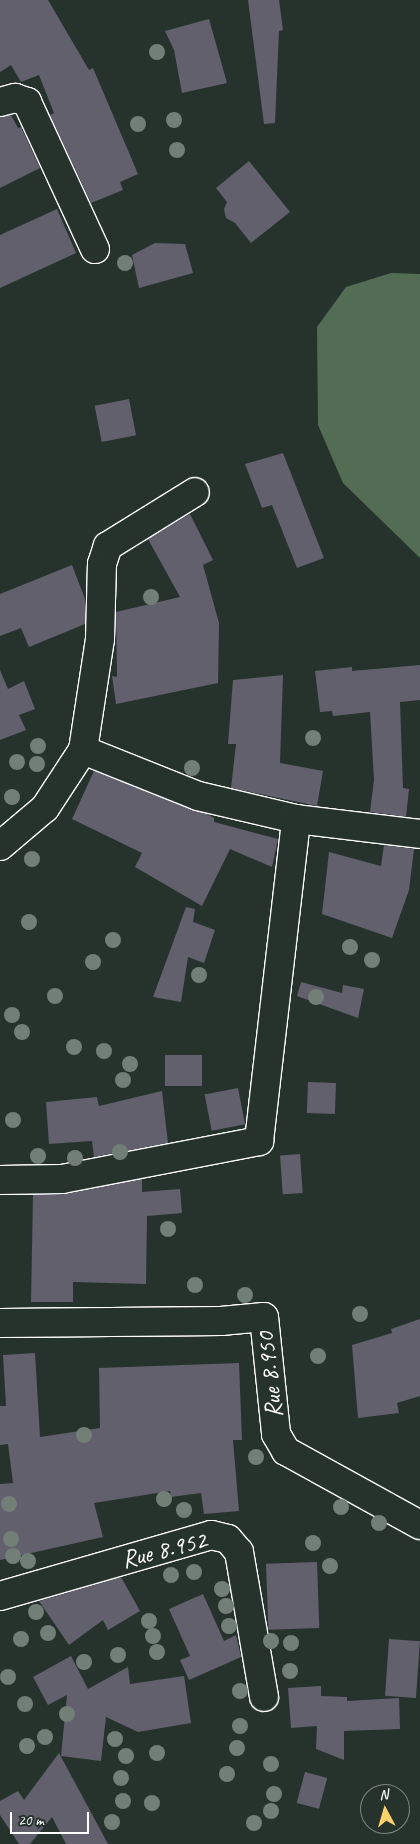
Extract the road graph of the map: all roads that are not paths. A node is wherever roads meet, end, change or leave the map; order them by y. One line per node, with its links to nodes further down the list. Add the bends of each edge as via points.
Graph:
1 (0, 102): 2 (street, via 15,98 27,102)
2 (95, 249)
3 (195, 492): 4 (street, via 108,546 102,564 100,639)
4 (83, 750): 5 (street, via 198,796); 7 (street, via 45,808)
5 (296, 819): 6 (street); 8 (street, via 259,1141 62,1179)
6 (420, 834)
7 (0, 846)
8 (0, 1180)
9 (0, 1323): 10 (street, Rue 8.950, via 221,1321 264,1317 276,1434 286,1451)
10 (420, 1525)
11 (0, 1596): 12 (street, Rue 8.952, via 211,1535 228,1539 239,1552)
12 (264, 1697)

